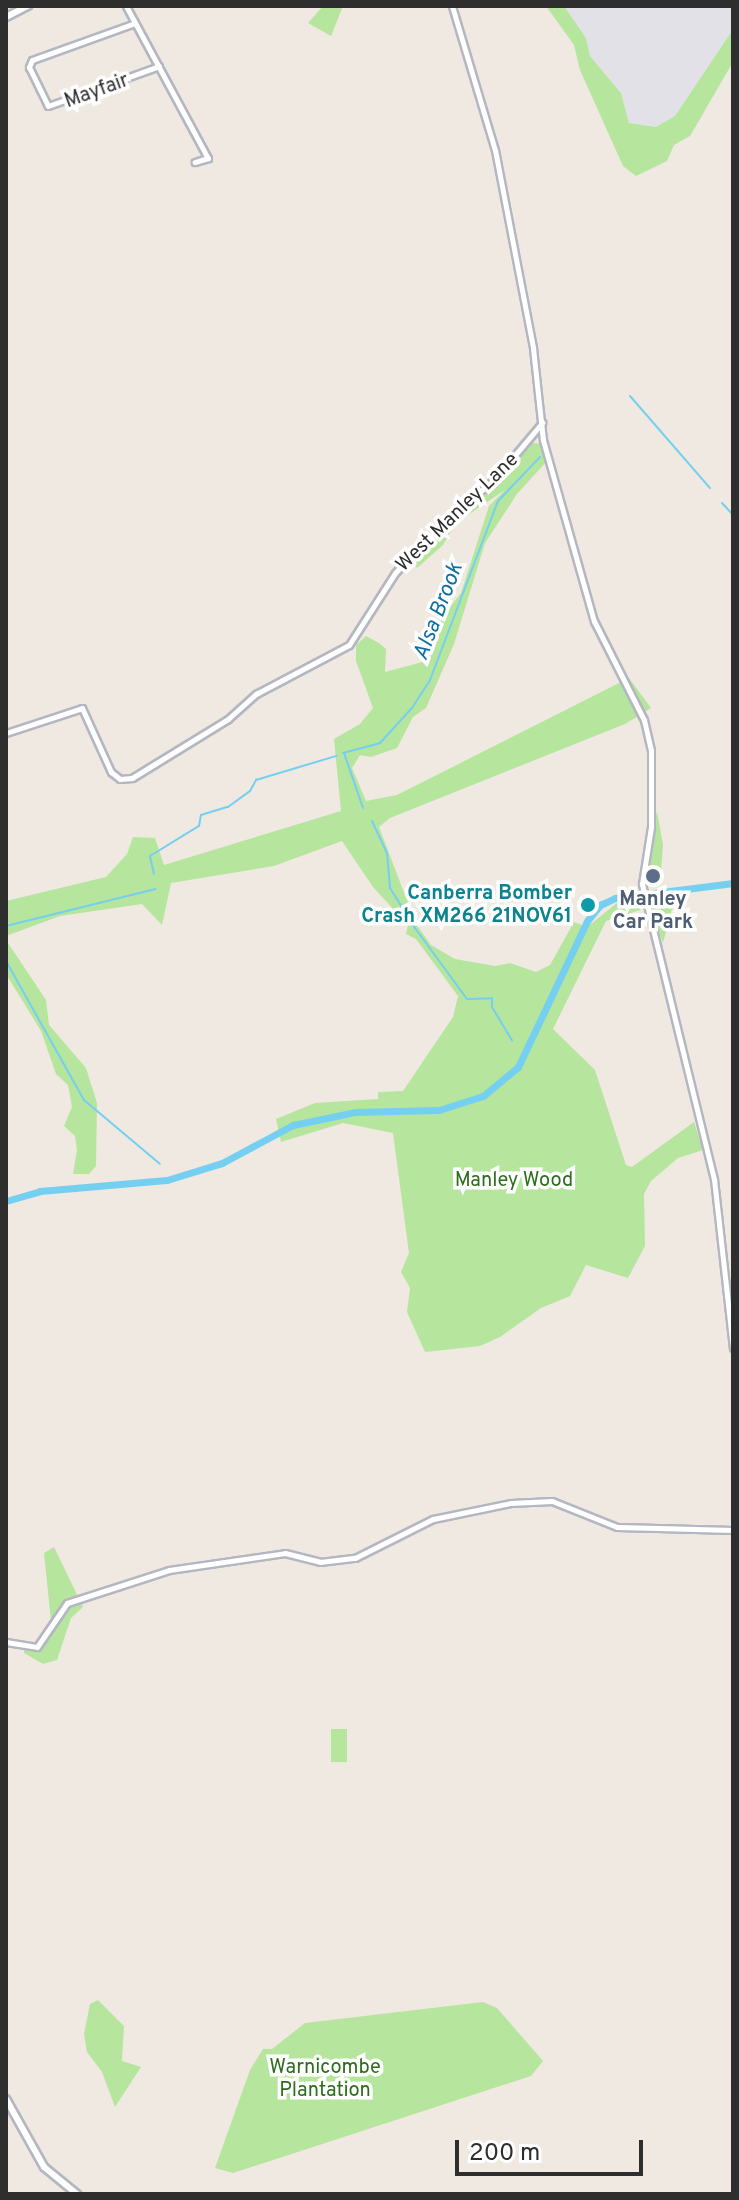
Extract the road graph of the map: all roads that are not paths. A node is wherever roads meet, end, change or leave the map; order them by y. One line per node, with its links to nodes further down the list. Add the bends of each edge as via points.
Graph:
1 (28, 6): 4 (street)
2 (126, 6): 5 (street)
3 (452, 6): 8 (street, via 495,150)
4 (6, 17)
5 (135, 23): 6 (street); 6 (street, Mayfair, via 32,60 29,67 48,106)
6 (159, 66): 7 (street, via 208,158)
7 (195, 162)
8 (542, 423): 9 (street, West Manley Lane); 10 (street)
9 (534, 437): 10 (street); 11 (street, West Manley Lane, via 395,573 349,645 256,694 228,719 132,778 120,779 111,772 82,708)
10 (543, 440): 12 (street, via 594,621 639,710 651,750 653,790 642,884 714,1179)
11 (6, 733)
12 (733, 1348)
13 (733, 1530): 14 (street, via 617,1527 552,1501 511,1503 441,1516 355,1558 320,1562 285,1553 169,1570 67,1603 37,1647)
14 (6, 1642)
15 (6, 2099): 16 (street, via 44,2167)
16 (77, 2194)

